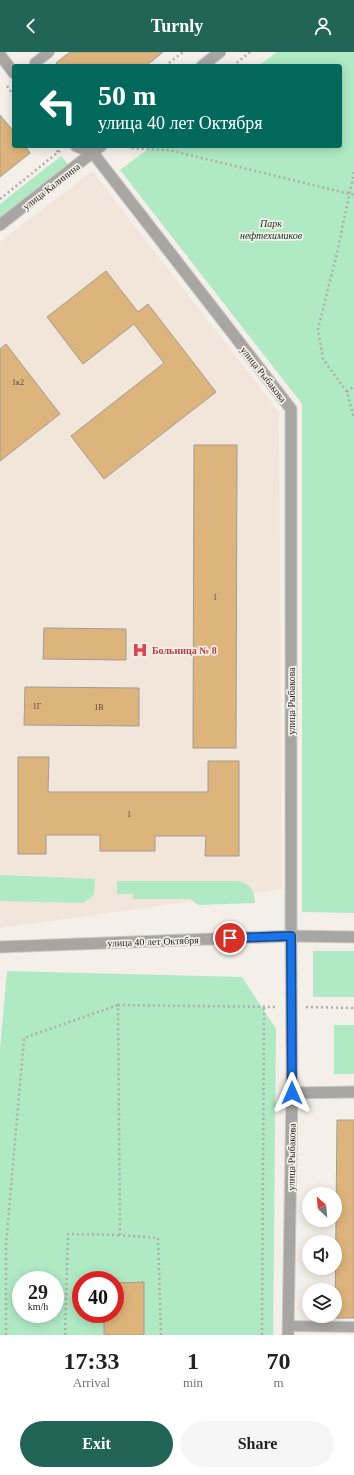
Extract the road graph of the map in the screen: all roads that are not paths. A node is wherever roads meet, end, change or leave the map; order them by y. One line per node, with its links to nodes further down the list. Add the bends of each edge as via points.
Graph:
1 (49, 52): 4 (lane)
2 (220, 52): 5 (street)
3 (0, 55): 6 (street)
4 (35, 63)
5 (205, 64)
6 (12, 70)
7 (97, 149): 8 (street, улица Калинина); 9 (street, улица Рыбакова, via 291,409)
8 (0, 225)
9 (291, 936): 10 (street, улица 40 лет Октября); 11 (street, улица 40 лет Октября); 13 (street, улица Рыбакова)
10 (354, 937)
11 (0, 947)
12 (354, 1092): 13 (street)
13 (292, 1093): 15 (street, улица Рыбакова)
14 (354, 1327): 15 (lane)
15 (288, 1330)

